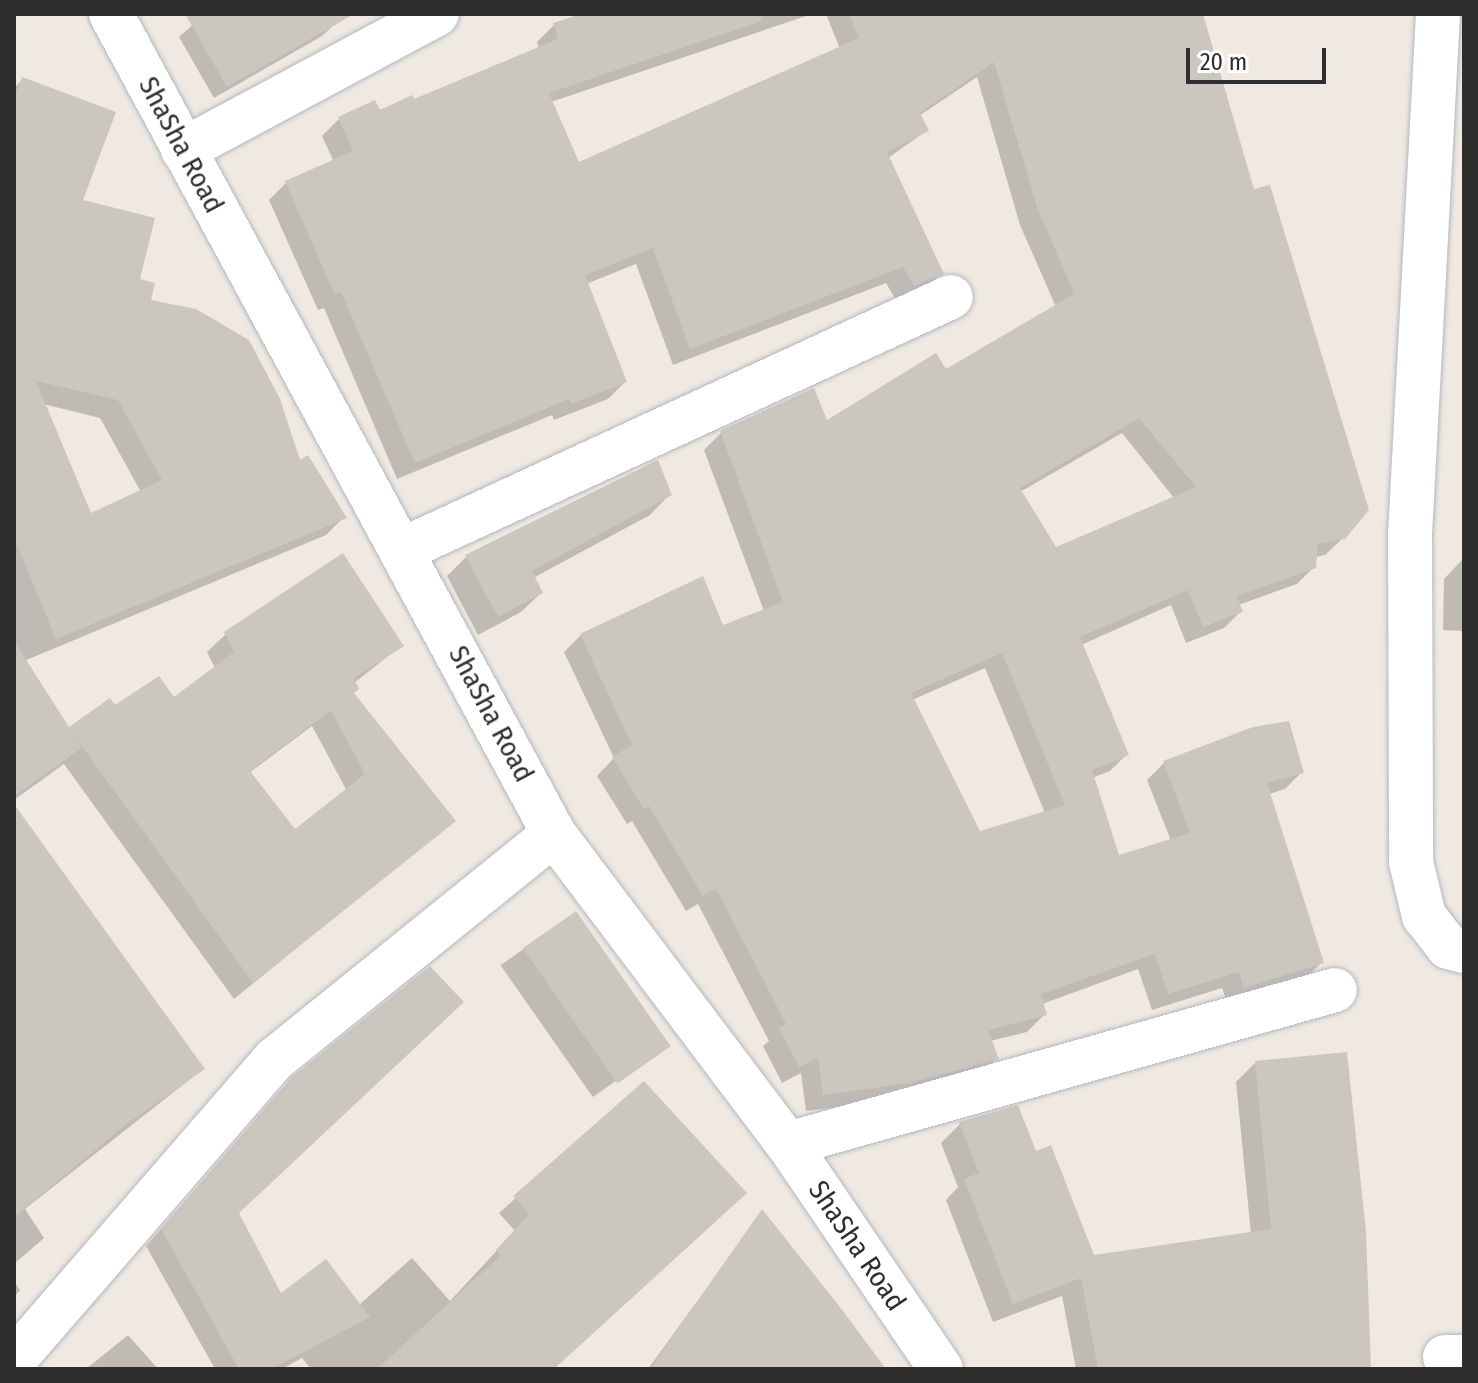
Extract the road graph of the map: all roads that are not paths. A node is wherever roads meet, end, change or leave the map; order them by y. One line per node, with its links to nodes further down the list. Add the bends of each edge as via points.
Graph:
1 (111, 14): 4 (street, ShaSha Road)
2 (437, 14): 4 (street)
3 (1438, 14): 8 (street, via 1410,534 1411,862 1424,916 1448,947)
4 (183, 150): 6 (street, ShaSha Road)
5 (951, 297): 6 (street)
6 (404, 549): 7 (street, ShaSha Road)
7 (554, 834): 10 (street, ShaSha Road); 11 (street, via 275,1059)
8 (1464, 951)
9 (1335, 990): 10 (street)
10 (788, 1144): 12 (street, ShaSha Road)
11 (14, 1360)
12 (941, 1369)

